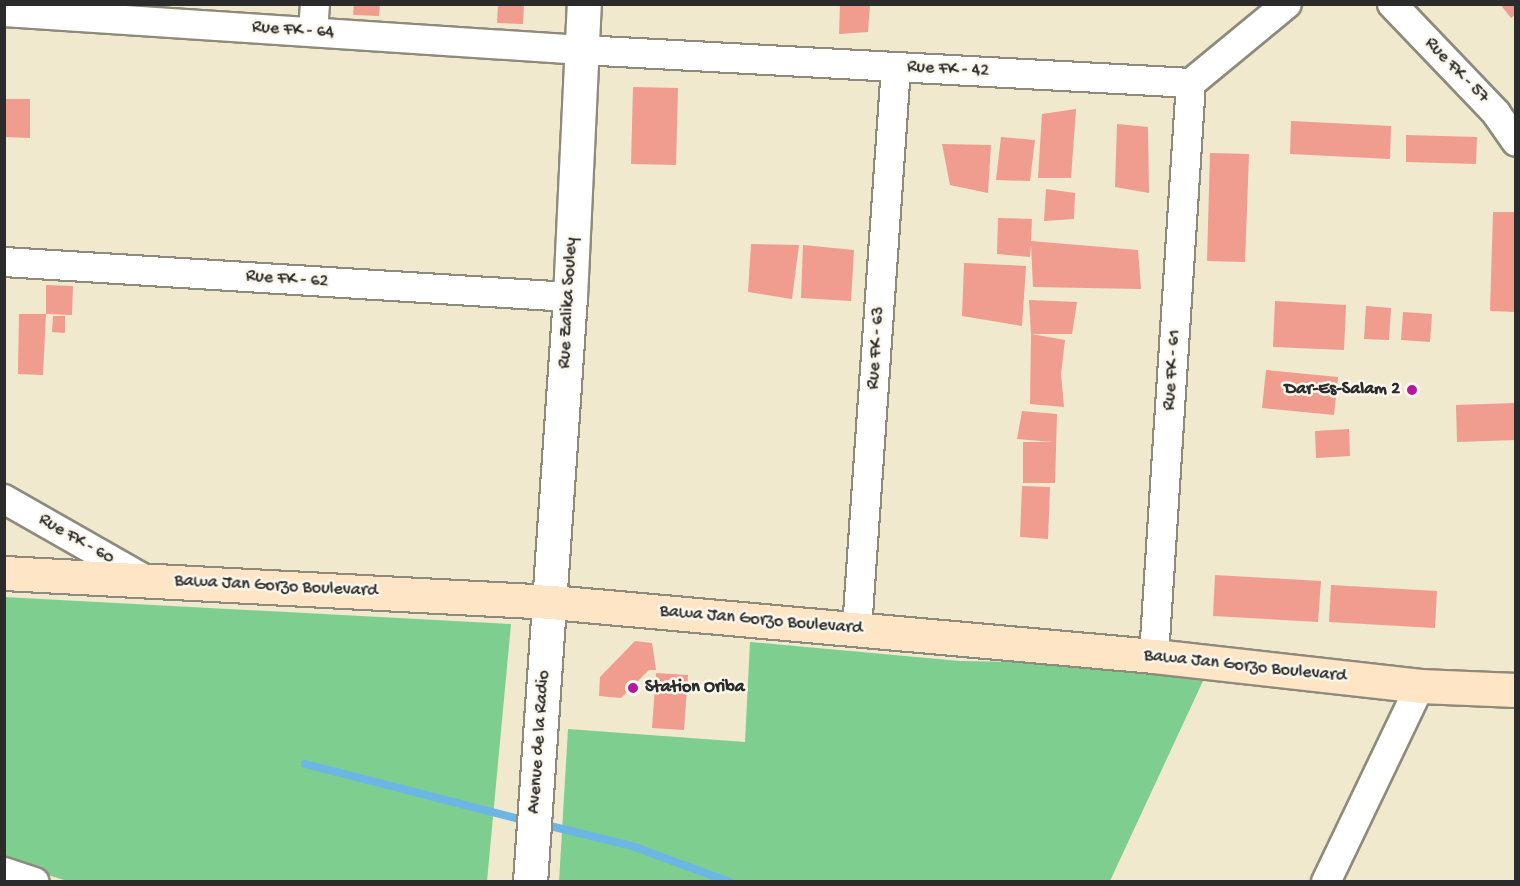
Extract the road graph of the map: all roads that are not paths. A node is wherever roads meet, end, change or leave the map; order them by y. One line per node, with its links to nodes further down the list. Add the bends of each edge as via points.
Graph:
1 (315, 4): 6 (street)
2 (585, 4): 7 (street, Rue Zalika Souley)
3 (1287, 4): 9 (street)
4 (1392, 4): 10 (street, Rue FK - 57, via 1496,113)
5 (4, 12): 6 (street, Rue FK - 64)
6 (313, 32): 7 (street, Rue FK - 64)
7 (582, 50): 8 (street, Rue FK - 42); 12 (street, Rue Zalika Souley)
8 (896, 67): 9 (street, Rue FK - 42); 17 (street, Rue FK - 63)
9 (1191, 83): 18 (street, Rue FK - 61)
10 (1515, 141)
11 (4, 262): 12 (street, Rue FK - 62)
12 (570, 297): 16 (street, Rue Zalika Souley)
13 (4, 499): 15 (street, Rue FK - 60)
14 (4, 573): 15 (main road, Bawa Jan Gorzo Boulevard)
15 (148, 581): 16 (main road, Bawa Jan Gorzo Boulevard)
16 (551, 602): 17 (main road, Bawa Jan Gorzo Boulevard); 23 (street, Avenue de la Radio)
17 (857, 629): 18 (main road, Bawa Jan Gorzo Boulevard)
18 (1154, 656): 19 (main road, Bawa Jan Gorzo Boulevard)
19 (1420, 686): 20 (main road, Bawa Jan Gorzo Boulevard); 24 (street)
20 (1515, 690)
21 (4, 872): 22 (street)
22 (34, 882)
23 (530, 882)
24 (1326, 882)

